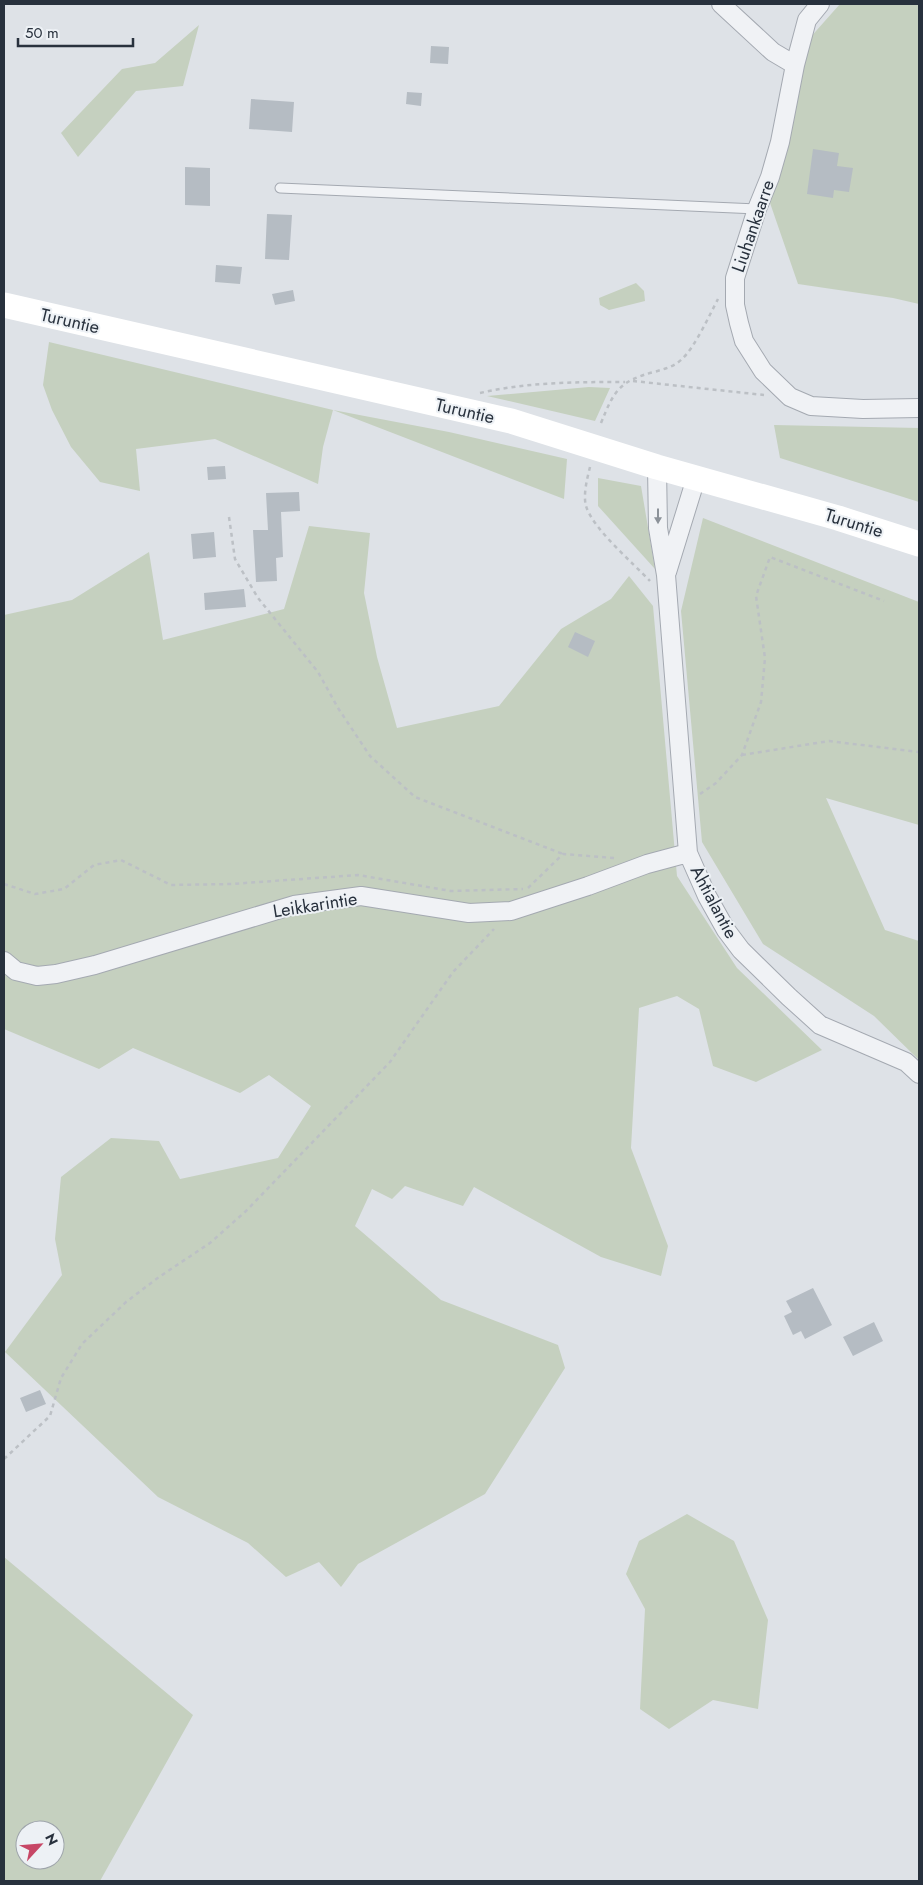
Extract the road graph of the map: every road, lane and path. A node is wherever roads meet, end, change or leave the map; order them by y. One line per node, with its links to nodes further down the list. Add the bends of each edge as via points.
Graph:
1 (720, 4): 3 (street, via 773,52)
2 (820, 4): 3 (street, Liuhankaarre, via 807,20)
3 (795, 65): 5 (street, Liuhankaarre, via 780,142)
4 (280, 188): 5 (lane)
5 (757, 209): 6 (street, Liuhankaarre)
6 (735, 278): 8 (path, via 683,358 670,368); 10 (street, Liuhankaarre, via 735,305 744,341 763,371)
7 (4, 305): 11 (main road, Turuntie)
8 (632, 380): 9 (path); 10 (path)
9 (625, 382): 11 (path, via 499,389 474,394); 13 (path, via 612,396)
10 (790, 397): 12 (street, Liuhankaarre, via 811,406)
11 (449, 407): 15 (main road, Turuntie, via 511,421)
12 (919, 408)
13 (601, 423)
14 (590, 467): 20 (path, via 586,506 598,527)
15 (657, 467): 16 (main road, Turuntie); 19 (street, Ahtialantie, one-way to 19, via 658,528)
16 (696, 478): 18 (main road, Turuntie); 19 (street, Ahtialantie)
17 (229, 517): 26 (path, via 234,559 258,598 318,672 370,756 415,797)
18 (919, 544)
19 (666, 575): 20 (street, Ahtialantie)
20 (668, 599): 24 (street, Ahtialantie)
21 (884, 601): 23 (path, via 770,557 756,596 765,658 761,702)
22 (919, 752): 23 (path, via 829,741)
23 (742, 755): 24 (path, via 716,783)
24 (684, 805): 25 (street, Ahtialantie)
25 (688, 853): 29 (street, Leikkarintie); 31 (street, Ahtialantie, via 726,930 741,950 789,997 820,1025 906,1062)
26 (563, 854): 27 (path); 28 (path, via 526,889 451,891 358,875 171,885 120,860 94,864 64,889 36,894)
27 (615, 858)
28 (4, 884)
29 (511, 911): 30 (street, Leikkarintie, via 469,913 361,896 294,905 56,974 36,976 16,971); 32 (path, via 453,972 390,1062 246,1211 210,1243 126,1302 82,1344 61,1378 50,1416)
30 (4, 961)
31 (919, 1074)
32 (4, 1459)

